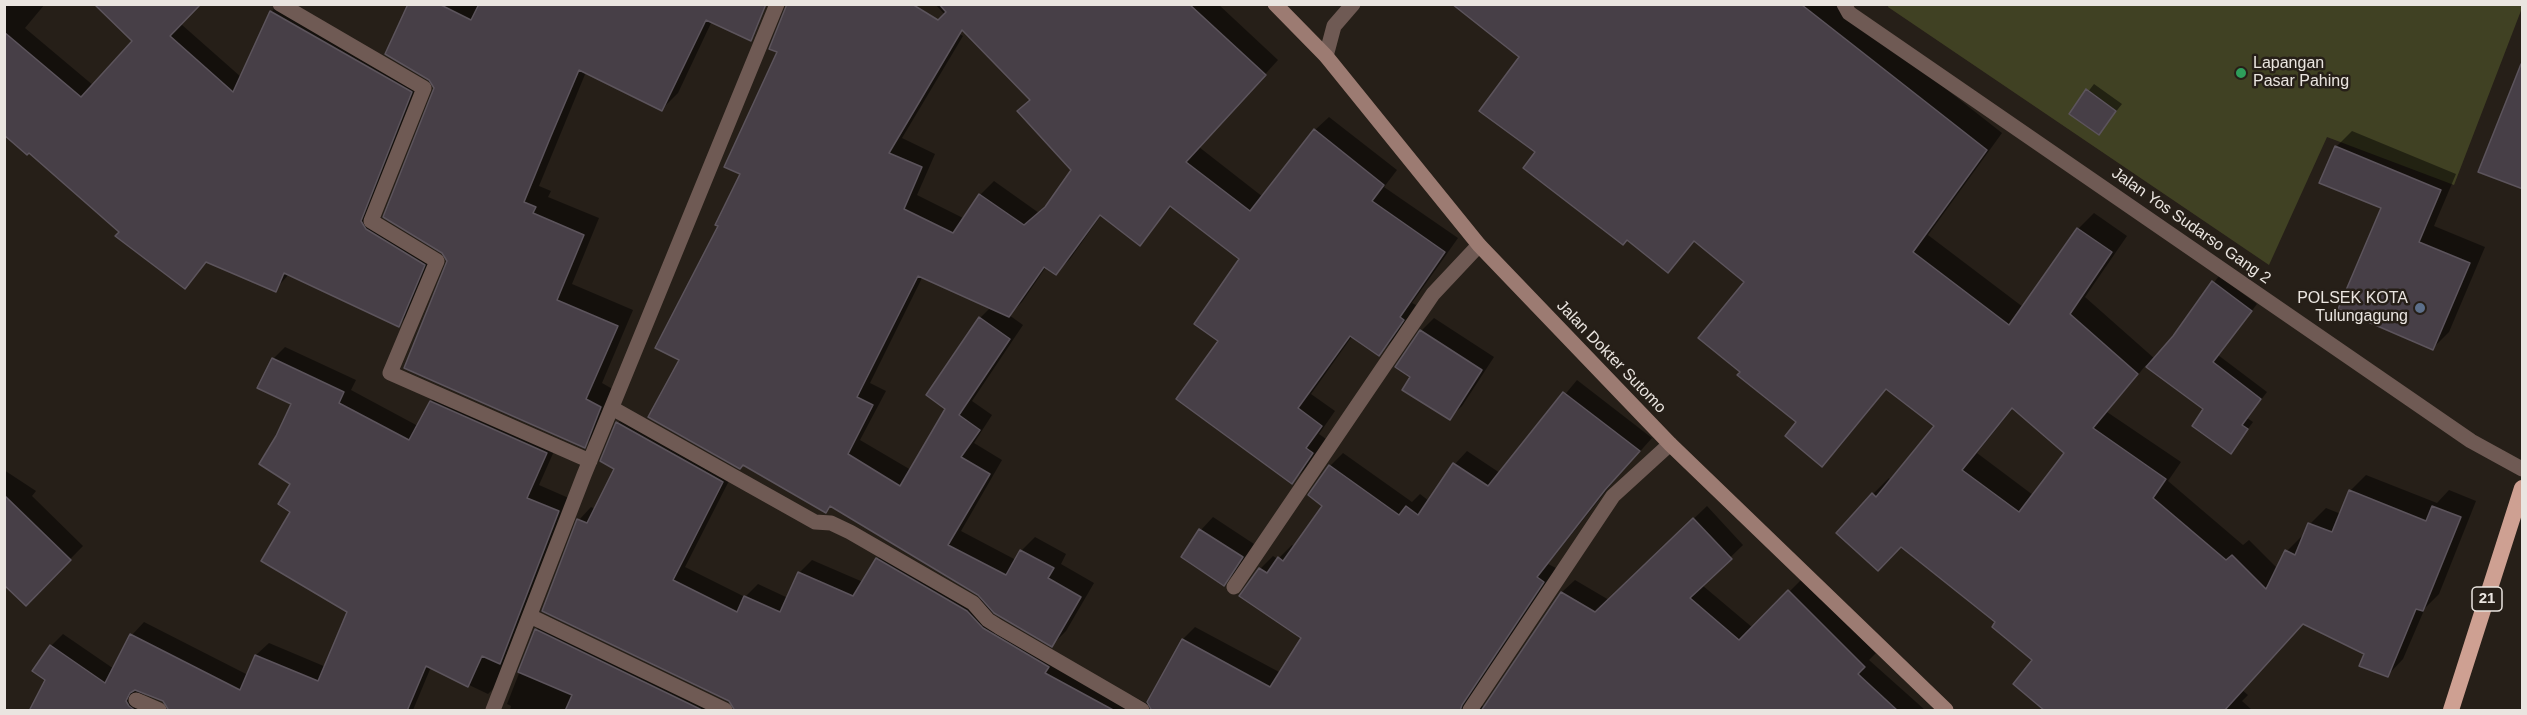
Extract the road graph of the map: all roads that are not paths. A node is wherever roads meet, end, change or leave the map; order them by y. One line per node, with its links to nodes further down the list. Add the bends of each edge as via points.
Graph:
1 (280, 4): 10 (street, via 424,88 371,221 436,261 390,374)
2 (777, 4): 8 (street)
3 (1275, 4): 6 (main road, Jalan Dokter Sutomo)
4 (1353, 4): 6 (street, via 1334,26)
5 (1844, 4): 11 (street, Jalan Yos Sudarso Gang 2, via 1849,13 2462,434)
6 (1326, 56): 7 (main road, Jalan Dokter Sutomo)
7 (1479, 245): 9 (main road, Jalan Dokter Sutomo); 13 (street, via 1433,294)
8 (612, 408): 10 (street); 19 (street, via 815,522 831,523 850,532 973,603 999,627)
9 (1670, 444): 20 (street, via 1613,496); 21 (main road, Jalan Dokter Sutomo)
10 (590, 461): 14 (street)
11 (2523, 469)
12 (2523, 488): 22 (highway, 21)
13 (1234, 587)
14 (530, 616): 17 (street); 18 (street)
15 (136, 700): 16 (street)
16 (159, 711)
17 (493, 711)
18 (725, 711)
19 (1143, 711)
20 (1470, 711)
21 (1946, 711)
22 (2451, 711)

